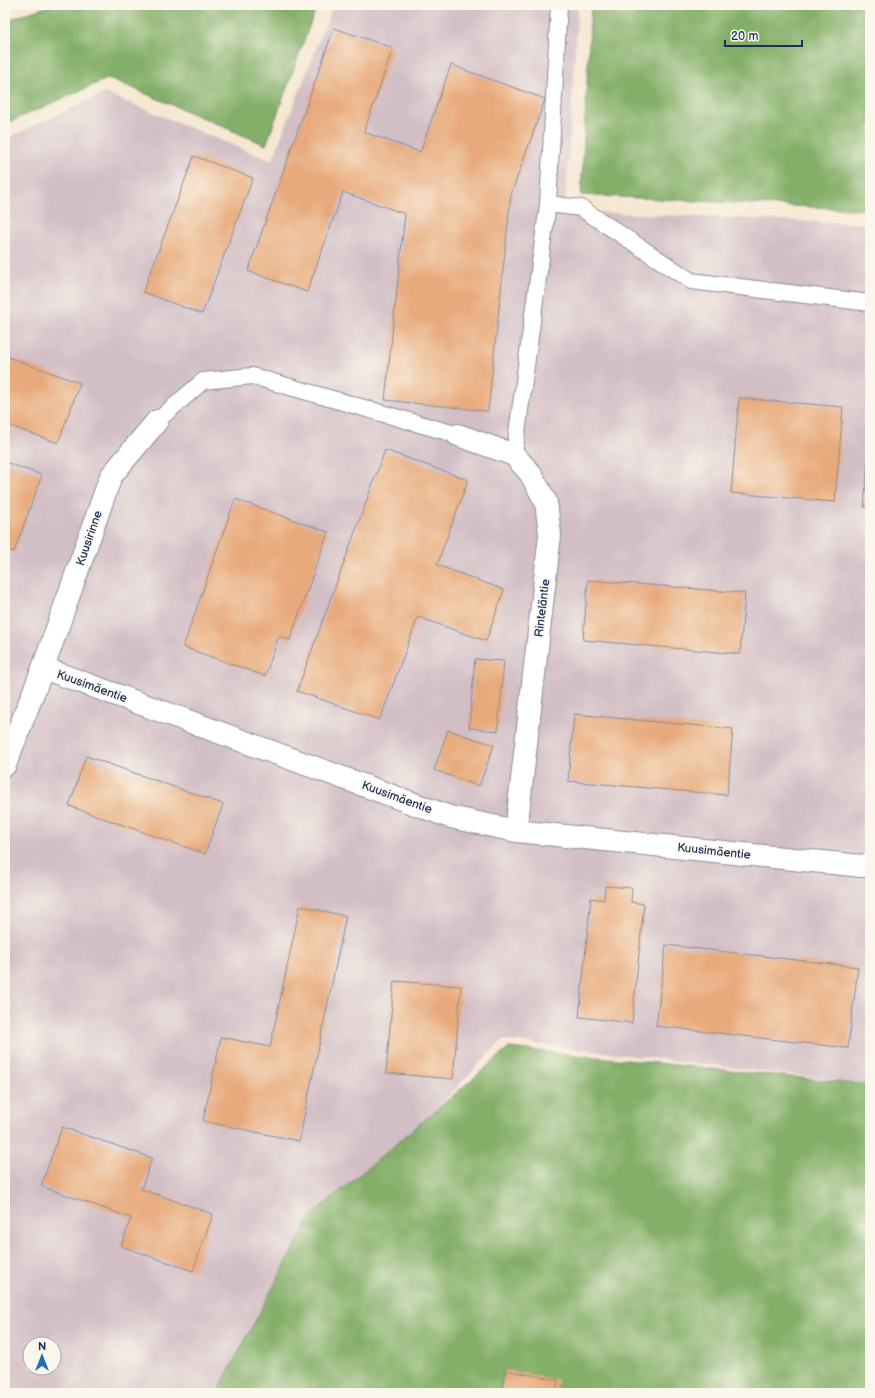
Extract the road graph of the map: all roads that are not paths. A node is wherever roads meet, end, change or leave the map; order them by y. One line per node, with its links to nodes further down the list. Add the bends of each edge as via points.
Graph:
1 (559, 5): 2 (lane)
2 (548, 204): 3 (lane, via 581,208 691,281); 6 (lane)
3 (870, 303)
4 (157, 421): 5 (lane, via 203,381 252,376); 7 (street, Kuusirinne, via 111,476)
5 (458, 435): 6 (street, Rinteläntie)
6 (514, 455): 9 (street, Rinteläntie, via 530,473 546,502 550,535)
7 (43, 668): 8 (street, Kuusimäentie); 9 (street, Kuusimäentie, via 450,817)
8 (5, 765)
9 (516, 831): 10 (street, Kuusimäentie, via 862,866)
10 (870, 864)

